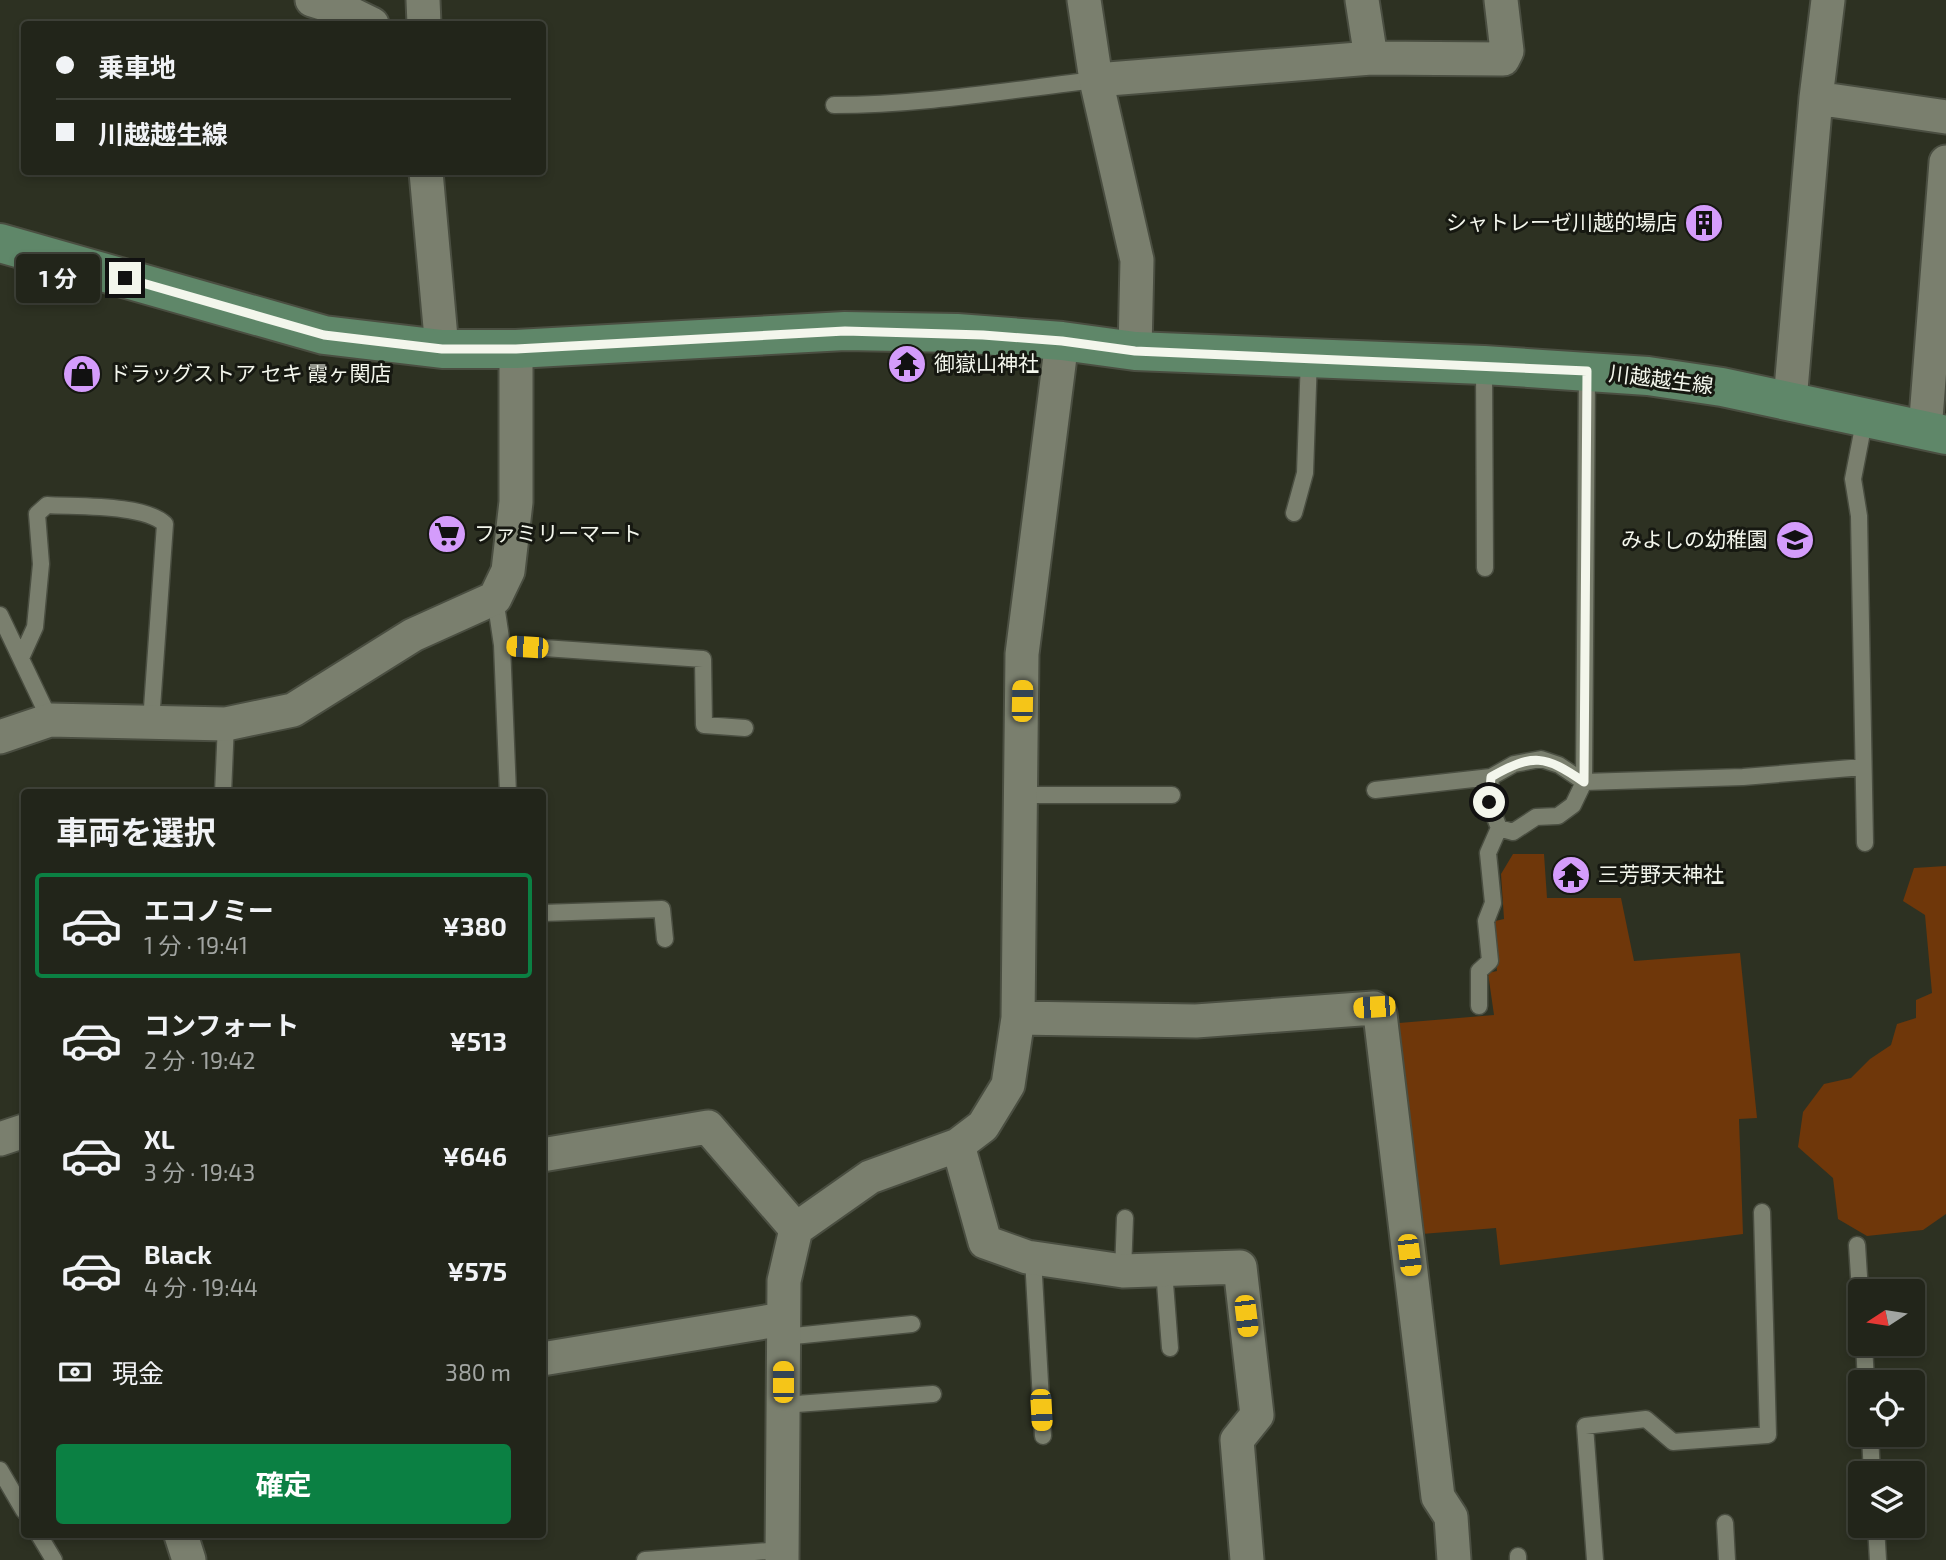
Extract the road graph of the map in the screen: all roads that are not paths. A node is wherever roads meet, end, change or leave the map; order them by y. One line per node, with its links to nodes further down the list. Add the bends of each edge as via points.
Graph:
1 (312, 0): 7 (street)
2 (423, 0): 8 (street)
3 (1084, 0): 10 (street)
4 (1362, 0): 9 (street)
5 (1501, 0): 9 (street, via 1507,51 1503,59)
6 (1828, 0): 11 (street)
7 (366, 21)
8 (424, 21)
9 (1371, 58): 10 (street)
10 (1096, 80): 12 (lane, via 921,101); 20 (street, via 1137,260)
11 (1816, 97): 13 (street); 24 (street)
12 (834, 105)
13 (1946, 117)
14 (1946, 162): 26 (street)
15 (426, 175): 18 (street)
16 (0, 243): 18 (main road, 川越越生線, via 324,335)
17 (1062, 341): 19 (main road, 川越越生線, via 845,331); 20 (main road, 川越越生線); 44 (street, via 1022,654)
18 (442, 349): 19 (main road, 川越越生線)
19 (516, 349): 29 (street, via 516,502 508,571)
20 (1135, 351): 21 (main road, 川越越生線)
21 (1309, 357): 22 (main road, 川越越生線); 27 (lane, via 1305,473)
22 (1484, 365): 23 (main road, 川越越生線); 28 (lane)
23 (1587, 371): 24 (main road, 川越越生線, via 1722,387); 40 (lane)
24 (1790, 401): 25 (main road, 川越越生線)
25 (1865, 417): 26 (main road, 川越越生線); 38 (lane, via 1853,479 1859,516)
26 (1936, 433)
27 (1294, 513)
28 (1485, 568)
29 (495, 598): 31 (lane); 35 (street, via 412,635 293,710)
30 (0, 615): 32 (lane)
31 (502, 645): 36 (lane, via 703,659 704,725); 42 (lane)
32 (21, 658): 33 (lane); 34 (lane, via 35,627 41,564 37,514 47,505 142,511 162,520 166,524)
33 (50, 720): 34 (street); 37 (street)
34 (151, 722): 35 (street)
35 (226, 724): 41 (lane)
36 (745, 727)
37 (0, 737)
38 (1863, 767): 40 (lane, via 1743,777); 47 (lane)
39 (1491, 777): 40 (lane, via 1514,764 1541,760 1559,765); 43 (lane); 46 (lane, via 1489,802)
40 (1584, 782): 46 (lane, via 1573,805 1558,816 1536,817 1513,832)
41 (223, 789)
42 (508, 789)
43 (1375, 790)
44 (1021, 795): 45 (lane); 51 (street)
45 (1172, 795)
46 (1499, 828): 50 (lane, via 1488,853 1493,903 1486,921 1490,961 1479,971)
47 (1865, 843)
48 (546, 913): 49 (lane, via 662,909)
49 (664, 939)
50 (1479, 1006)
51 (1018, 1018): 54 (street, via 1008,1085 983,1126); 82 (street, via 1196,1021 1374,1007 1380,1014 1438,1497 1451,1517)
52 (21, 1132): 53 (street)
53 (0, 1139)
54 (958, 1145): 58 (street, via 870,1177); 60 (street, via 985,1242)
55 (546, 1154): 58 (street, via 708,1127)
56 (1762, 1212): 83 (lane, via 1768,1435 1673,1442 1646,1419 1585,1426)
57 (1125, 1218): 62 (lane)
58 (796, 1230): 65 (street, via 784,1281)
59 (1857, 1245): 63 (lane)
60 (1033, 1258): 62 (street); 70 (lane)
61 (1164, 1270): 62 (street); 66 (lane); 81 (street, via 1240,1267 1257,1415 1237,1440)
62 (1123, 1271)
63 (1859, 1279)
64 (912, 1324): 65 (lane)
65 (784, 1327): 67 (street); 69 (street)
66 (1170, 1348)
67 (546, 1358)
68 (933, 1394): 69 (lane)
69 (783, 1405): 77 (street)
70 (1042, 1436)
71 (0, 1470): 72 (lane)
72 (21, 1506)
73 (1724, 1523): 84 (lane)
74 (41, 1538): 78 (lane)
75 (182, 1538): 79 (street)
76 (1877, 1538): 85 (lane)
77 (782, 1555): 80 (lane)
78 (54, 1560)
79 (189, 1560)
80 (645, 1560)
81 (1247, 1560)
82 (1454, 1560)
83 (1595, 1560)
84 (1727, 1560)
85 (1878, 1560)

